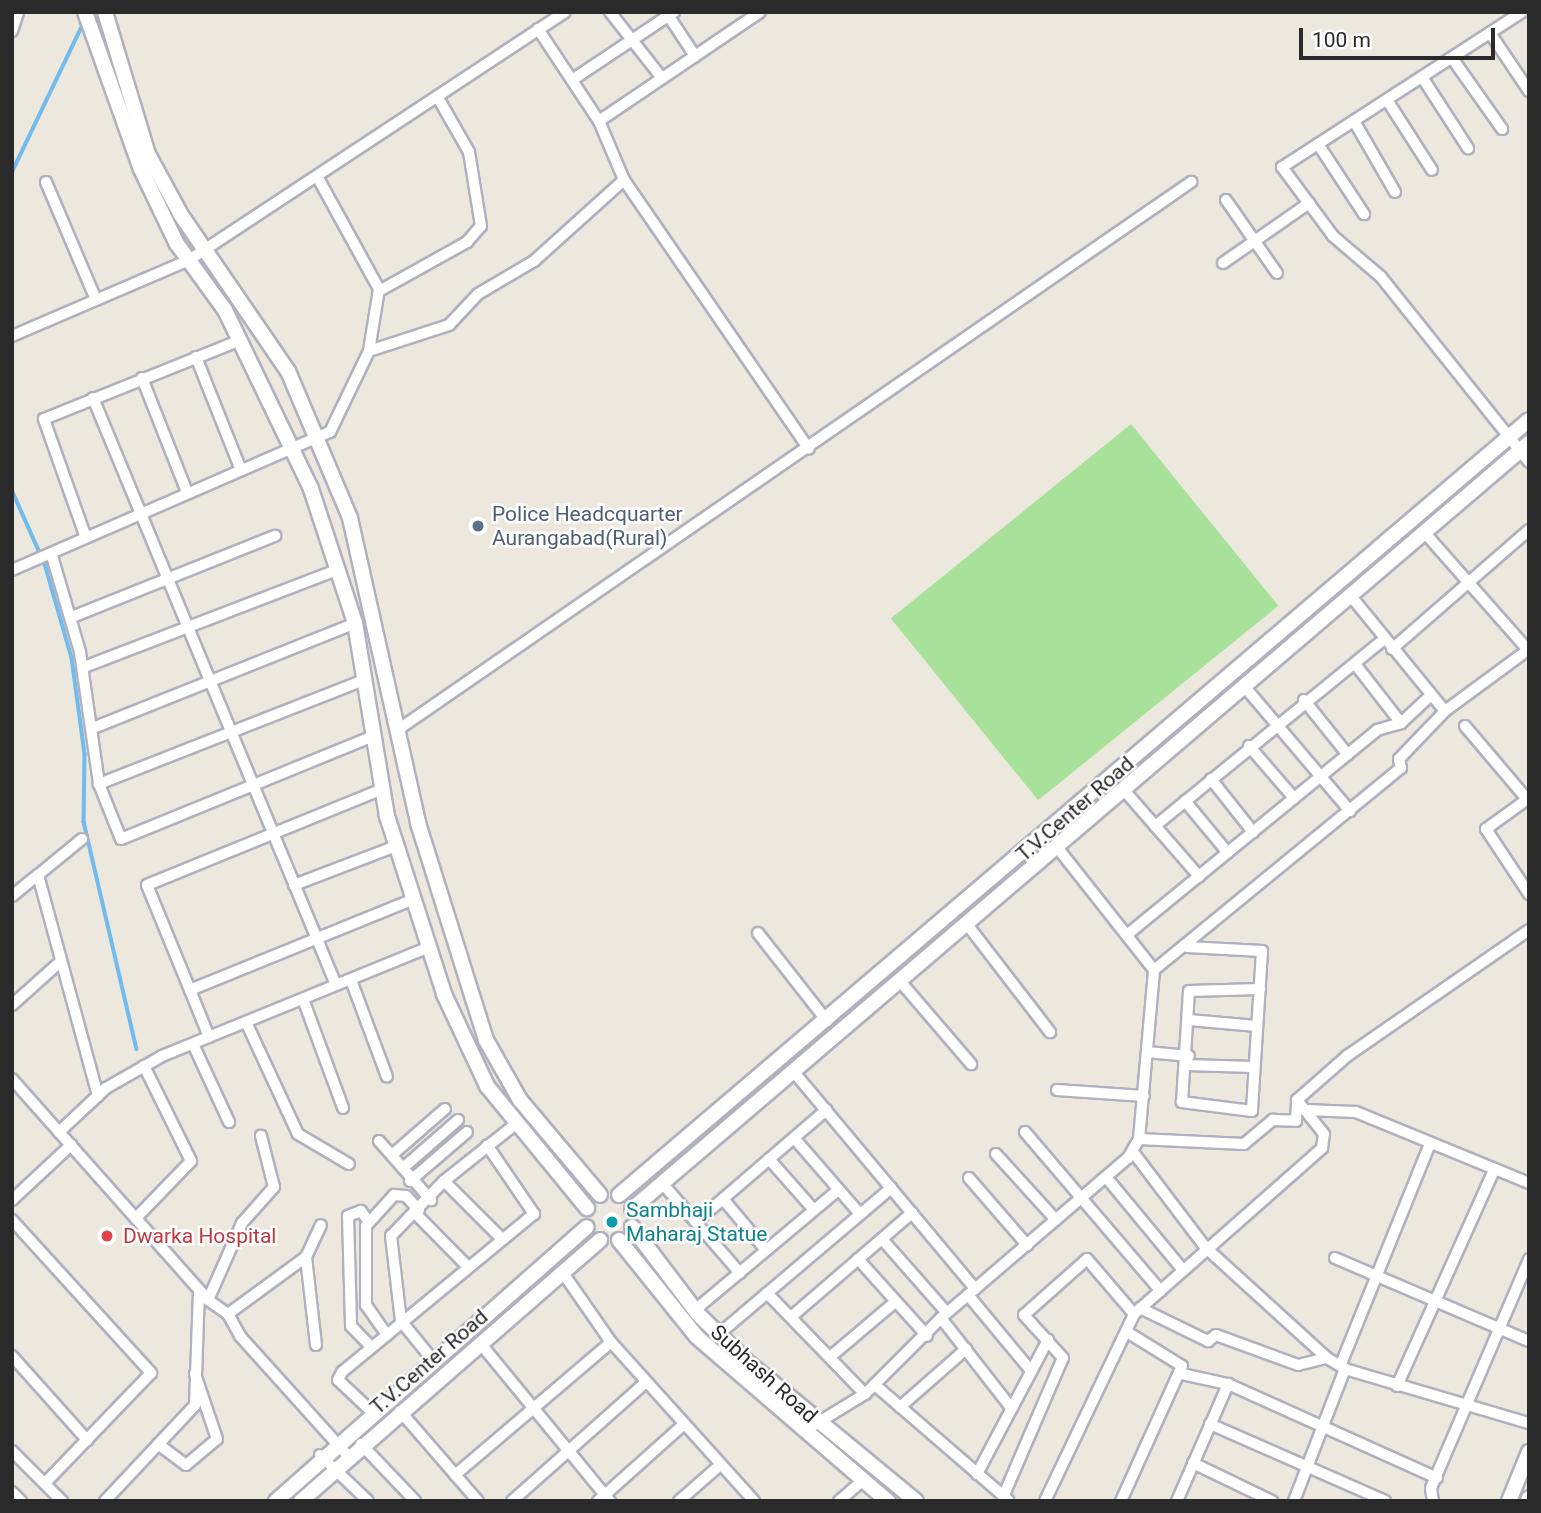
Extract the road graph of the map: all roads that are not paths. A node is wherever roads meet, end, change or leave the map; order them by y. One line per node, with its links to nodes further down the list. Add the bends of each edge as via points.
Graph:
1 (18, 12): 11 (street)
2 (85, 12): 38 (street, via 118,114)
3 (105, 12): 37 (street, via 148,154)
4 (565, 12): 9 (street)
5 (610, 12): 13 (street)
6 (760, 12): 14 (street)
7 (1522, 12): 12 (street)
8 (669, 13): 13 (street); 14 (street)
9 (546, 18): 10 (street)
10 (538, 29): 18 (street); 20 (street)
11 (12, 31)
12 (1490, 33): 15 (street); 19 (street)
13 (629, 42): 17 (street); 18 (street)
14 (695, 56): 17 (street)
15 (1452, 58): 16 (street); 24 (street)
16 (1422, 77): 21 (street); 26 (street)
17 (662, 78): 22 (street)
18 (572, 80): 22 (street)
19 (1529, 91)
20 (437, 96): 28 (street); 41 (street, via 469,152 481,226 467,242)
21 (1387, 100): 23 (street); 27 (street)
22 (599, 121): 29 (street)
23 (1354, 121): 25 (street); 32 (street)
24 (1502, 129)
25 (1318, 144): 34 (street, via 1282,167); 35 (street)
26 (1468, 148)
27 (1432, 170)
28 (318, 178): 37 (street); 41 (street)
29 (624, 180): 45 (street, via 534,261 478,294 449,326 415,341); 53 (street)
30 (46, 182): 42 (street)
31 (1191, 182): 53 (street)
32 (1395, 192)
33 (1226, 200): 36 (street)
34 (1310, 203): 36 (street); 51 (street, via 1334,236 1381,277)
35 (1364, 214)
36 (1255, 241): 39 (street); 40 (street)
37 (203, 249): 38 (street); 50 (street, via 258,321)
38 (189, 260): 42 (street); 44 (street)
39 (1223, 263)
40 (1278, 273)
41 (379, 291): 45 (street)
42 (96, 300): 43 (street)
43 (12, 335)
44 (241, 340): 46 (street); 52 (street)
45 (369, 351): 50 (street, via 337,424)
46 (196, 358): 47 (street); 55 (street)
47 (142, 378): 48 (street); 56 (street)
48 (93, 398): 57 (street); 60 (street, via 43,421)
49 (1529, 420): 51 (street, T.V.Center Road)
50 (320, 438): 52 (street); 86 (street, via 350,518)
51 (1507, 438): 54 (street); 131 (street, T.V.Center Road)
52 (295, 447): 55 (street); 64 (street)
53 (809, 449): 86 (street)
54 (1526, 452): 59 (street, T.V.Center Road)
55 (241, 470): 56 (street)
56 (187, 492): 57 (street)
57 (138, 512): 60 (street); 65 (street)
58 (1529, 530): 66 (street)
59 (1424, 532): 66 (street); 67 (street, T.V.Center Road)
60 (85, 535): 62 (street)
61 (275, 536): 65 (street)
62 (45, 559): 63 (street); 68 (street)
63 (12, 570)
64 (338, 570): 69 (street); 70 (street)
65 (166, 579): 68 (street); 70 (street)
66 (1467, 580): 72 (street); 73 (street)
67 (1350, 595): 71 (street); 78 (street, T.V.Center Road)
68 (72, 617): 75 (street)
69 (355, 623): 76 (street); 77 (street)
70 (187, 630): 75 (street); 77 (street)
71 (1384, 639): 72 (street); 74 (street)
72 (1392, 649): 79 (street)
73 (1528, 650): 81 (street)
74 (1355, 664): 80 (street); 82 (street)
75 (83, 667): 85 (street)
76 (364, 680): 87 (street); 88 (street)
77 (208, 681): 85 (street); 87 (street)
78 (1244, 686): 83 (street); 96 (street, T.V.Center Road)
79 (1431, 695): 81 (street); 82 (street)
80 (1304, 700): 83 (street); 90 (street)
81 (1445, 711): 100 (street, via 1399,759 1401,768)
82 (1401, 723): 90 (street, via 1377,730)
83 (1276, 724): 89 (street); 91 (street)
84 (1465, 726): 98 (street)
85 (93, 728): 93 (street)
86 (398, 729): 181 (street, via 418,823 486,1040 520,1100)
87 (230, 733): 93 (street); 94 (street)
88 (374, 736): 94 (street); 95 (street)
89 (1249, 747): 92 (street); 97 (street)
90 (1348, 755): 91 (street)
91 (1321, 776): 97 (street); 100 (street)
92 (1210, 779): 99 (street); 102 (street)
93 (99, 784): 94 (street, via 121,839)
94 (252, 784): 103 (street)
95 (382, 789): 103 (street); 105 (street)
96 (1123, 789): 101 (street); 106 (street, T.V.Center Road)
97 (1294, 798): 102 (street)
98 (1528, 799): 111 (street, via 1486,829)
99 (1185, 801): 101 (street); 107 (street)
100 (1350, 811): 120 (street)
101 (1155, 826): 109 (street)
102 (1253, 832): 107 (street)
103 (273, 836): 110 (street); 127 (street, via 146,886)
104 (82, 839): 108 (street)
105 (396, 845): 110 (street); 113 (street)
106 (1056, 846): 114 (street, T.V.Center Road); 117 (street)
107 (1228, 853): 109 (street)
108 (37, 875): 112 (street); 121 (street)
109 (1199, 876): 117 (street)
110 (294, 886): 118 (street)
111 (1528, 891)
112 (12, 896)
113 (414, 900): 118 (street); 119 (street)
114 (966, 923): 124 (street, T.V.Center Road); 134 (street)
115 (1529, 930): 148 (street, via 1347,1056)
116 (758, 933): 131 (street)
117 (1128, 934): 122 (street)
118 (316, 939): 125 (street); 127 (street)
119 (429, 947): 123 (street); 155 (street, via 487,1086)
120 (1187, 947): 122 (street); 126 (street, via 1262,951)
121 (61, 961): 129 (street); 146 (street)
122 (1154, 970): 137 (street)
123 (351, 980): 125 (street); 143 (street)
124 (899, 980): 139 (street); 142 (street, T.V.Center Road)
125 (336, 985): 128 (street)
126 (1260, 989): 130 (street, via 1193,988); 133 (street)
127 (190, 990): 135 (street)
128 (303, 999): 132 (street); 149 (street)
129 (12, 1005)
130 (1189, 1020): 133 (street); 138 (street)
131 (827, 1021): 182 (street, T.V.Center Road)
132 (246, 1022): 135 (street); 170 (street, via 298,1134)
133 (1256, 1026): 141 (street)
134 (1050, 1032)
135 (209, 1037): 136 (street)
136 (193, 1044): 140 (street); 154 (street)
137 (1147, 1052): 138 (street); 147 (street)
138 (1188, 1060): 141 (street); 141 (street, via 1182,1102 1252,1111)
139 (971, 1064)
140 (144, 1066): 146 (street); 193 (street, via 191,1161)
141 (1254, 1067)
142 (793, 1071): 151 (street); 177 (street, T.V.Center Road)
143 (387, 1077)
144 (12, 1079): 156 (street)
145 (1057, 1090): 147 (street)
146 (97, 1096): 156 (street)
147 (1144, 1096): 161 (street)
148 (1297, 1100): 152 (street); 161 (street, via 1296,1121 1273,1120 1244,1144)
149 (343, 1108)
150 (445, 1109): 168 (street)
151 (826, 1110): 160 (street); 179 (street)
152 (1305, 1110): 165 (street, via 1356,1112); 206 (street, via 1324,1135 1322,1149)
153 (458, 1120): 171 (street)
154 (229, 1122)
155 (517, 1123): 164 (street); 187 (street)
156 (59, 1132): 163 (street)
157 (467, 1132): 175 (street)
158 (1025, 1132): 183 (street)
159 (261, 1136): 221 (street, via 274,1187 242,1223)
160 (794, 1138): 169 (street); 180 (street)
161 (1139, 1139): 166 (street)
162 (379, 1141): 168 (street)
163 (71, 1144): 185 (street); 193 (street)
164 (486, 1145): 176 (street); 201 (street, via 535,1210)
165 (1429, 1146): 172 (street); 216 (street)
166 (1133, 1152): 173 (street); 206 (street)
167 (996, 1154): 195 (street)
168 (392, 1155): 171 (street)
169 (769, 1159): 184 (street); 189 (street)
170 (349, 1164)
171 (403, 1168): 175 (street)
172 (1493, 1172): 178 (street); 223 (street)
173 (1106, 1177): 183 (street); 213 (street)
174 (969, 1178): 205 (street)
175 (410, 1181): 186 (street)
176 (444, 1181): 186 (street); 201 (street)
177 (662, 1183): 188 (street, T.V.Center Road); 197 (street)
178 (1529, 1183)
179 (891, 1188): 191 (street); 192 (street)
180 (838, 1190): 189 (street); 192 (street)
181 (600, 1195): 182 (street); 187 (street)
182 (619, 1195): 188 (street)
183 (1081, 1198): 195 (street); 218 (street)
184 (723, 1199): 197 (street); 207 (street)
185 (12, 1200)
186 (431, 1200): 190 (street)
187 (587, 1208): 199 (street)
188 (632, 1209): 200 (street)
189 (814, 1210): 207 (street)
190 (416, 1211): 196 (street, via 406,1196 394,1195); 212 (street); 229 (street, via 390,1242)
191 (912, 1213): 202 (street); 219 (street)
192 (860, 1214): 220 (street)
193 (136, 1218): 217 (street)
194 (12, 1220): 267 (street, via 151,1373)
195 (1056, 1220): 205 (street)
196 (369, 1222): 233 (street, via 366,1304); 240 (street, via 361,1211 348,1216 350,1319)
197 (696, 1222): 215 (street)
198 (321, 1225): 208 (street)
199 (587, 1227): 203 (street); 245 (street, T.V.Center Road)
200 (632, 1227): 204 (street); 224 (street, Subhash Road)
201 (500, 1237): 212 (street)
202 (882, 1239): 210 (street); 227 (street)
203 (600, 1240): 204 (street); 214 (street, T.V.Center Road)
204 (619, 1240): 266 (street, Subhash Road, via 697,1337)
205 (1027, 1245): 219 (street)
206 (1205, 1247): 213 (street); 244 (street)
207 (766, 1250): 215 (street)
208 (306, 1257): 226 (street); 239 (street)
209 (1335, 1258): 216 (street)
210 (858, 1259): 222 (street); 228 (street)
211 (1529, 1259): 230 (street)
212 (466, 1265): 229 (street)
213 (1183, 1270): 218 (street)
214 (563, 1273): 237 (street); 238 (street, T.V.Center Road)
215 (740, 1273): 224 (street)
216 (1375, 1278): 223 (street); 246 (street)
217 (199, 1290): 221 (street); 248 (street)
218 (1161, 1291): 225 (street)
219 (972, 1292): 227 (street); 247 (street)
220 (767, 1293): 228 (street); 232 (street)
221 (208, 1300): 226 (street)
222 (895, 1302): 234 (street); 243 (street)
223 (1435, 1303): 230 (street); 253 (street)
224 (695, 1310): 232 (street, Subhash Road)
225 (1137, 1311): 231 (street); 235 (street, via 1087,1259 1024,1315); 244 (street, via 1208,1341 1216,1335 1298,1365)
226 (228, 1314): 268 (street)
227 (944, 1316): 234 (street); 241 (street)
228 (790, 1317): 243 (street)
229 (401, 1321): 233 (street); 245 (street)
230 (1499, 1330): 236 (street); 255 (street)
231 (1127, 1332): 249 (street, via 1181,1363); 302 (street)
232 (719, 1334): 261 (street, Subhash Road)
233 (387, 1335): 240 (street)
234 (927, 1336): 252 (street)
235 (1048, 1340): 247 (street); 287 (street, via 1063,1358)
236 (1529, 1341)
237 (611, 1342): 250 (street); 257 (street)
238 (480, 1343): 257 (street); 260 (street, T.V.Center Road)
239 (316, 1345)
240 (370, 1346): 259 (street, via 338,1380)
241 (966, 1349): 256 (street); 258 (street)
242 (12, 1356): 267 (street)
243 (830, 1357): 254 (street)
244 (1327, 1358): 246 (street)
245 (432, 1359): 259 (street, T.V.Center Road)
246 (1343, 1367): 253 (street); 264 (street)
247 (1031, 1371): 258 (street)
248 (195, 1374): 269 (street, via 195,1405); 269 (street, via 217,1439 186,1465)
249 (1182, 1374): 251 (street); 303 (street)
250 (646, 1382): 265 (street); 271 (street)
251 (1228, 1384): 263 (street); 264 (street)
252 (875, 1385): 254 (street); 256 (street)
253 (1397, 1386): 255 (street)
254 (865, 1394): 261 (street)
255 (1466, 1406): 262 (street); 282 (street)
256 (900, 1408): 280 (street)
257 (533, 1409): 271 (street); 281 (street)
258 (1012, 1409): 280 (street)
259 (371, 1411): 268 (street, T.V.Center Road)
260 (400, 1411): 270 (street, T.V.Center Road); 281 (street)
261 (817, 1423): 266 (street); 301 (street, Subhash Road)
262 (1529, 1423)
263 (1210, 1424): 276 (street); 279 (street)
264 (1323, 1424): 279 (street); 282 (street)
265 (683, 1425): 277 (street); 286 (street)
266 (804, 1434): 283 (street, Subhash Road)
267 (87, 1440): 284 (street)
268 (334, 1443): 274 (street, T.V.Center Road); 275 (street)
269 (158, 1444): 291 (street)
270 (361, 1444): 275 (street, T.V.Center Road); 295 (street)
271 (567, 1450): 286 (street); 296 (street)
272 (12, 1451): 284 (street)
273 (1529, 1452): 309 (street)
274 (320, 1455): 278 (street); 292 (street, T.V.Center Road)
275 (348, 1457): 278 (street, T.V.Center Road)
276 (1193, 1463): 304 (street); 305 (street)
277 (720, 1465): 297 (street); 298 (street)
278 (334, 1468): 293 (street, T.V.Center Road); 294 (street)
279 (1308, 1468): 306 (street); 307 (street)
280 (977, 1474): 287 (street)
281 (456, 1475): 288 (street)
282 (1437, 1478): 308 (street)
283 (861, 1482): 299 (street); 300 (street, Subhash Road)
284 (45, 1483): 290 (street)
285 (12, 1492): 289 (street)
286 (604, 1499)
287 (1006, 1499)
288 (475, 1500)
289 (21, 1501)
290 (62, 1501)
291 (105, 1501)
292 (276, 1501)
293 (301, 1501)
294 (368, 1501)
295 (415, 1501)
296 (512, 1501)
297 (679, 1501)
298 (754, 1501)
299 (839, 1501)
300 (888, 1501)
301 (916, 1501)
302 (1045, 1501)
303 (1121, 1501)
304 (1177, 1501)
305 (1272, 1501)
306 (1294, 1501)
307 (1385, 1501)
308 (1433, 1501)
309 (1509, 1501)

